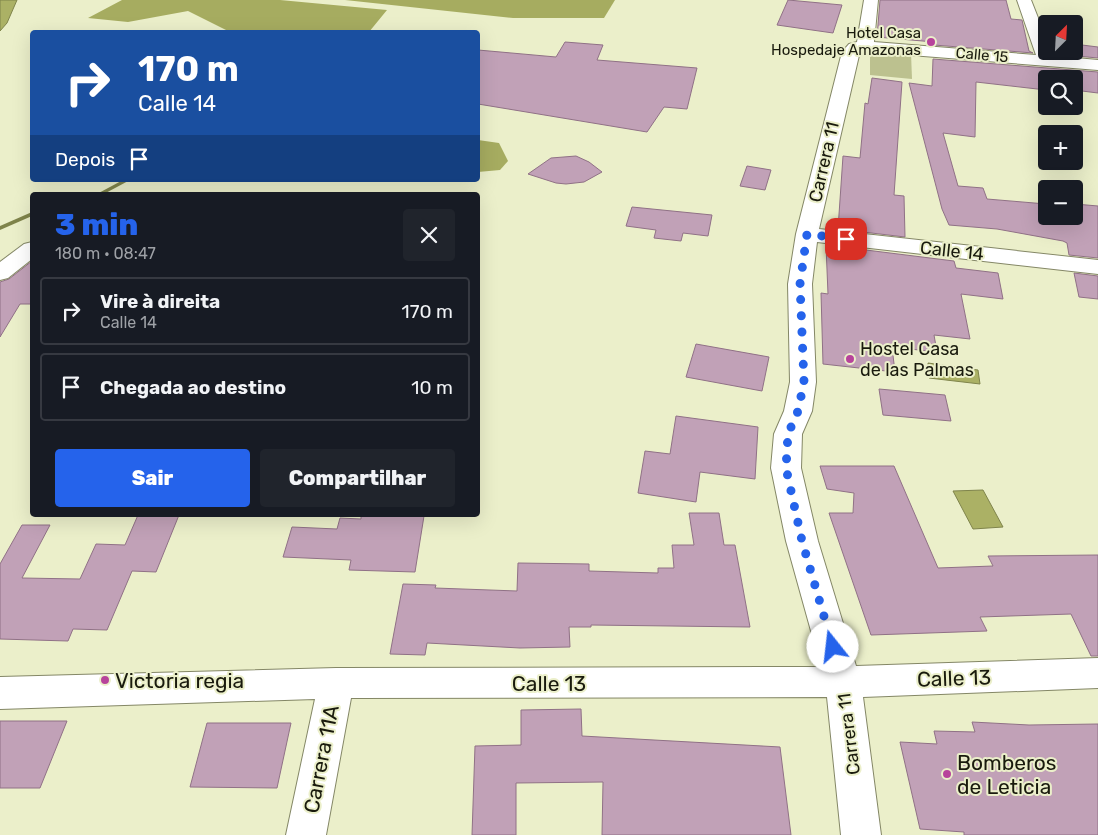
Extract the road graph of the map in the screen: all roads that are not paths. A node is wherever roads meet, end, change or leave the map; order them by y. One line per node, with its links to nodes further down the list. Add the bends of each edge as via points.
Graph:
1 (870, 0): 3 (street)
2 (1024, 0): 4 (street)
3 (865, 46): 4 (street, Calle 15); 6 (street, Carrera 11, via 855,47 850,52)
4 (1047, 61): 5 (street, Calle 15)
5 (1098, 65)
6 (807, 234): 8 (street, Calle 14); 11 (street, Carrera 11, via 800,284 804,382 798,411 788,434 786,468 802,541)
7 (30, 251): 9 (street)
8 (1098, 267)
9 (0, 273)
10 (1098, 674): 11 (street, Calle 13)
11 (843, 682): 12 (street, Calle 13); 15 (street, Carrera 11)
12 (336, 683): 13 (street, Calle 13); 14 (street, Carrera 11A)
13 (0, 694)
14 (306, 835)
15 (861, 835)

